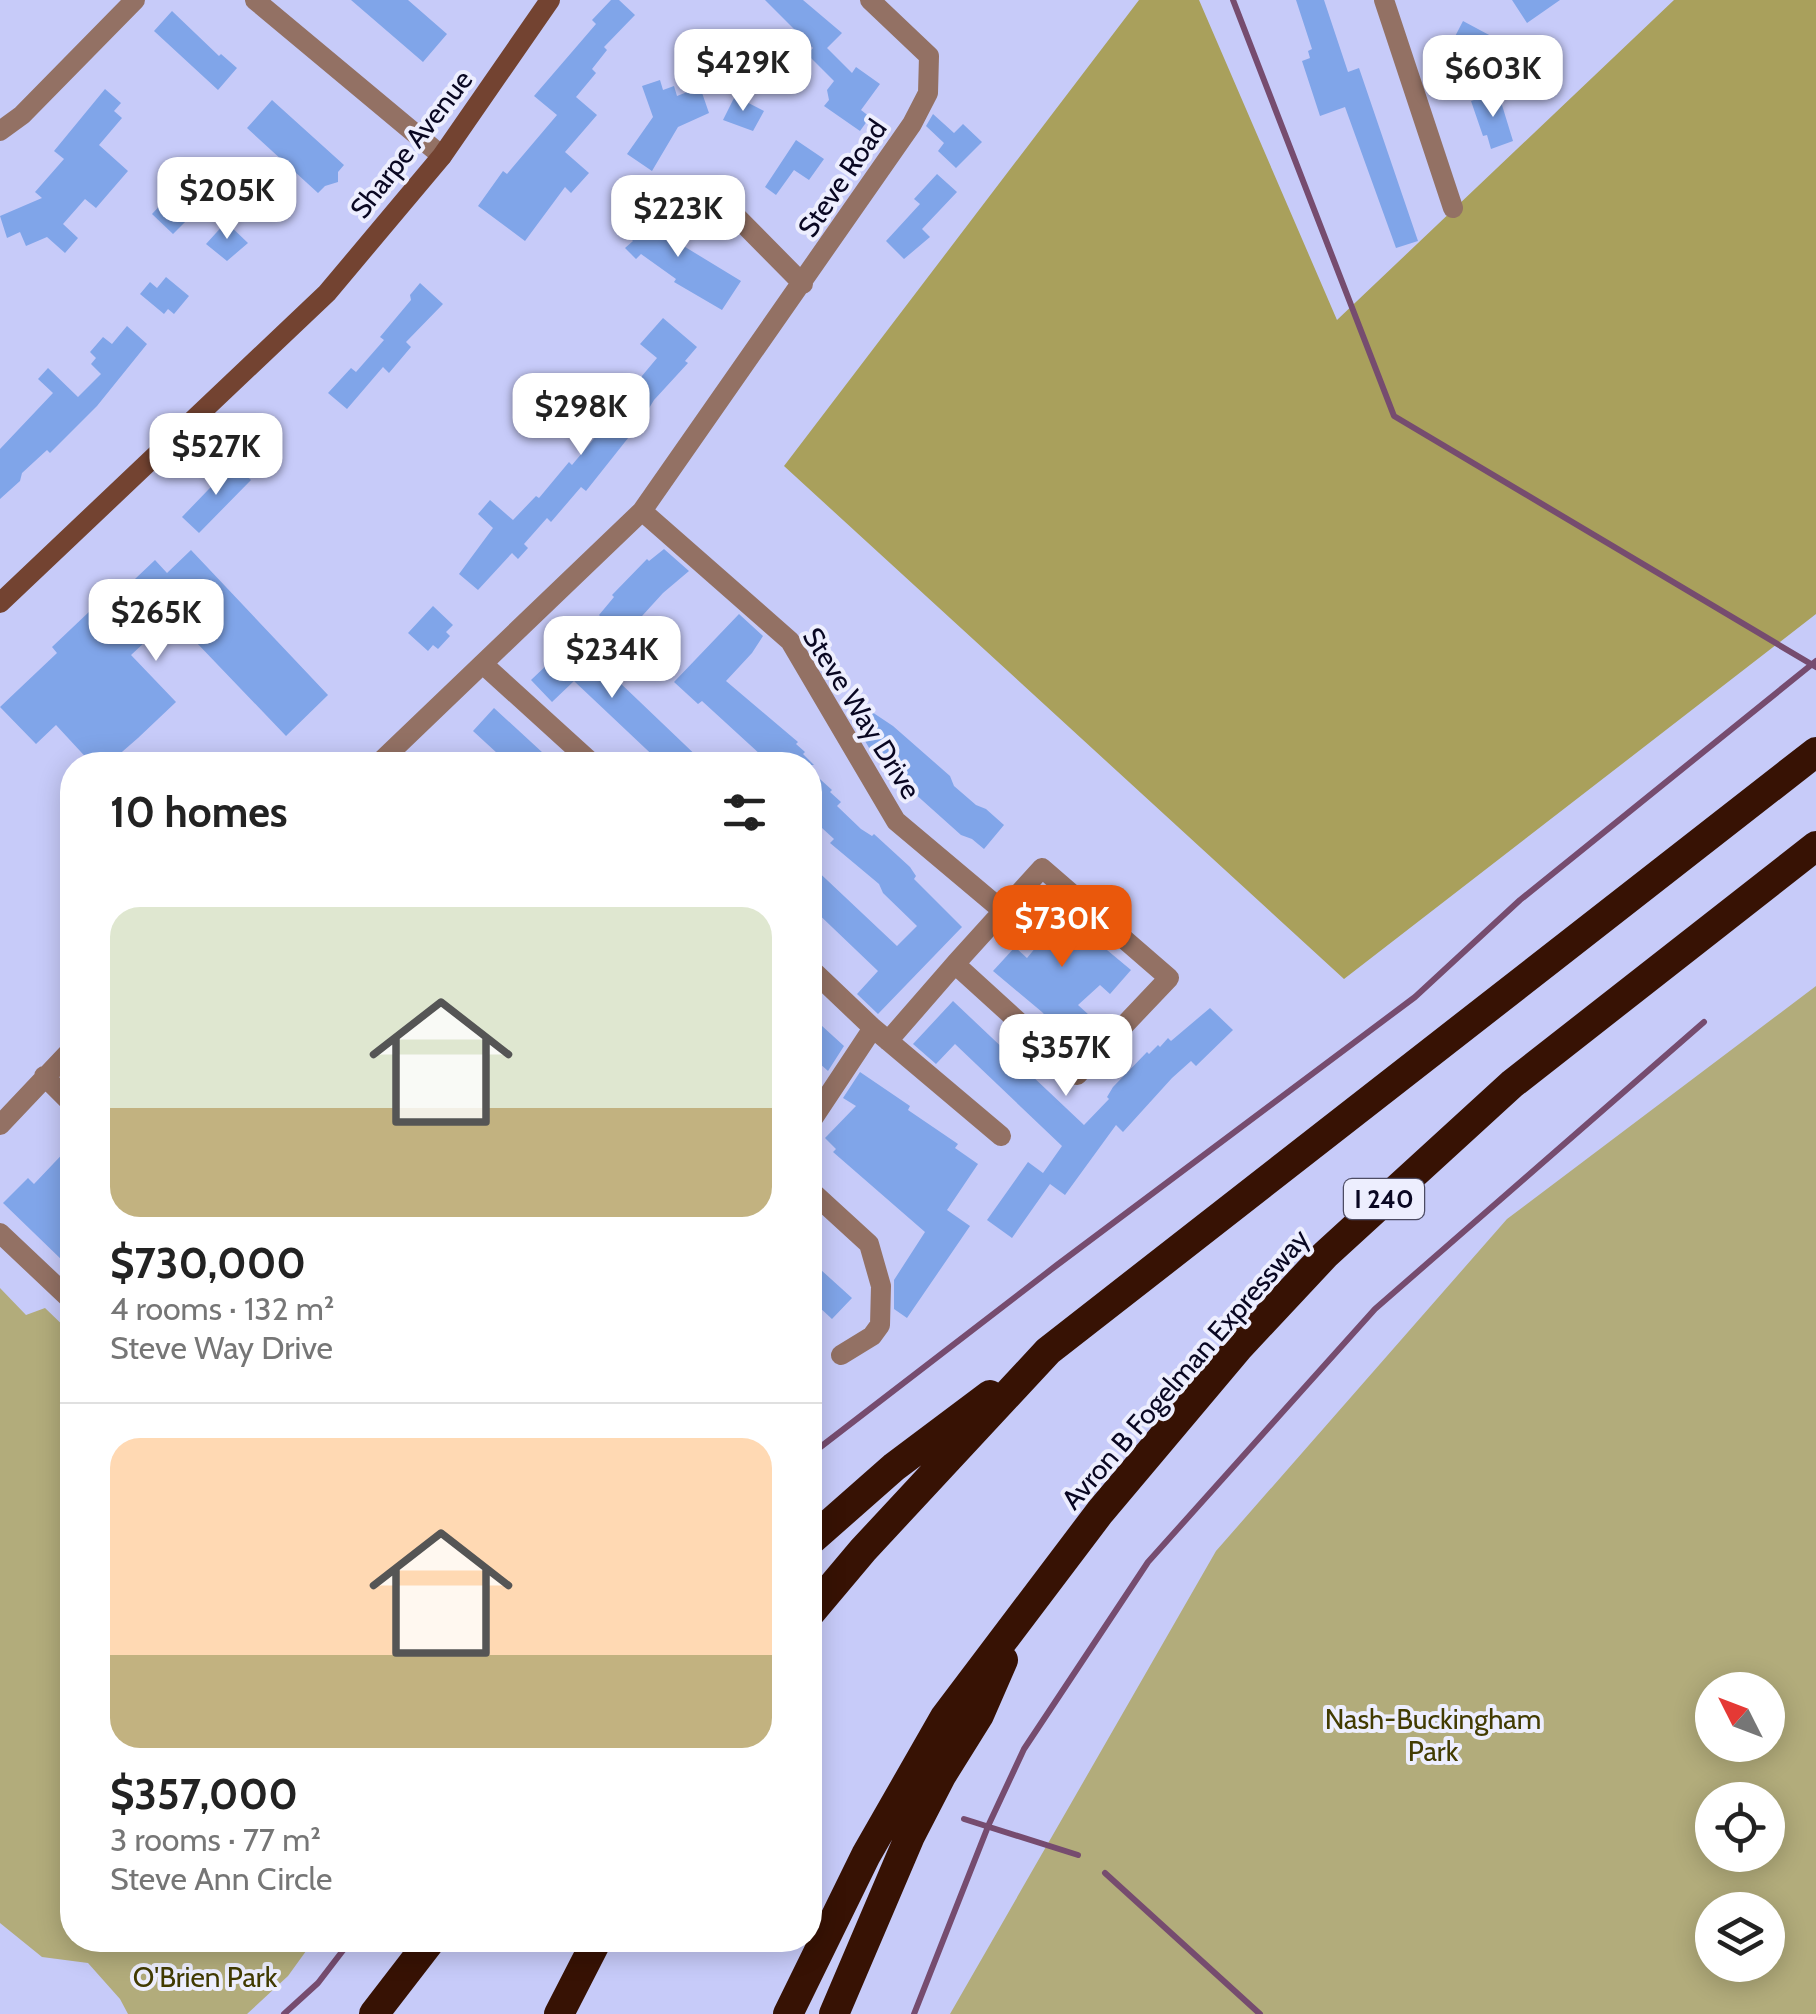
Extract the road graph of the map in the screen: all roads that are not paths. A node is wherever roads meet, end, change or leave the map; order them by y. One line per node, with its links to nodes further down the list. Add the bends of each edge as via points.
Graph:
1 (135, 0): 7 (street)
2 (254, 0): 8 (street)
3 (550, 0): 8 (street, Sharpe Avenue)
4 (870, 0): 11 (street, Steve Road, via 929,56 928,93)
5 (1408, 0): 6 (street)
6 (1385, 5): 10 (street)
7 (0, 131)
8 (442, 156): 13 (street, Sharpe Avenue, via 327,293)
9 (717, 196): 11 (street)
10 (1454, 208)
11 (803, 284): 12 (street, Steve Road)
12 (642, 511): 14 (street, Steve Road); 19 (street, Steve Way Drive, via 790,641 896,820)
13 (0, 602)
14 (484, 666): 15 (street, Steve Road); 16 (street)
15 (391, 752)
16 (580, 752)
17 (1816, 752): 32 (highway)
18 (1816, 846): 36 (highway, Avron B Fogelman Expressway / I 240, via 1512,1084 1326,1255 1146,1454)
19 (1003, 911): 20 (street); 20 (street, via 1042,868 1169,978 1077,1076)
20 (955, 964): 22 (street)
21 (822, 979): 22 (street)
22 (881, 1034): 26 (street); 28 (street)
23 (60, 1061): 24 (street)
24 (44, 1076): 25 (street); 27 (street)
25 (60, 1092)
26 (822, 1108)
27 (0, 1126)
28 (1001, 1136)
29 (822, 1201): 33 (street, via 869,1244 881,1286 880,1325)
30 (0, 1232): 31 (street)
31 (60, 1290)
32 (1048, 1351): 34 (highway); 35 (highway)
33 (841, 1355)
34 (822, 1531)
35 (822, 1598)
36 (1020, 1620): 37 (highway, Avron B Fogelman Expressway / I 240, via 910,1775); 44 (highway, via 979,1716 890,1879)
37 (822, 1942)
38 (421, 1952): 41 (highway)
39 (591, 1952): 42 (highway)
40 (817, 1952): 43 (highway, Avron B Fogelman Expressway / I 240)
41 (374, 2014)
42 (559, 2014)
43 (788, 2014)
44 (834, 2014)

